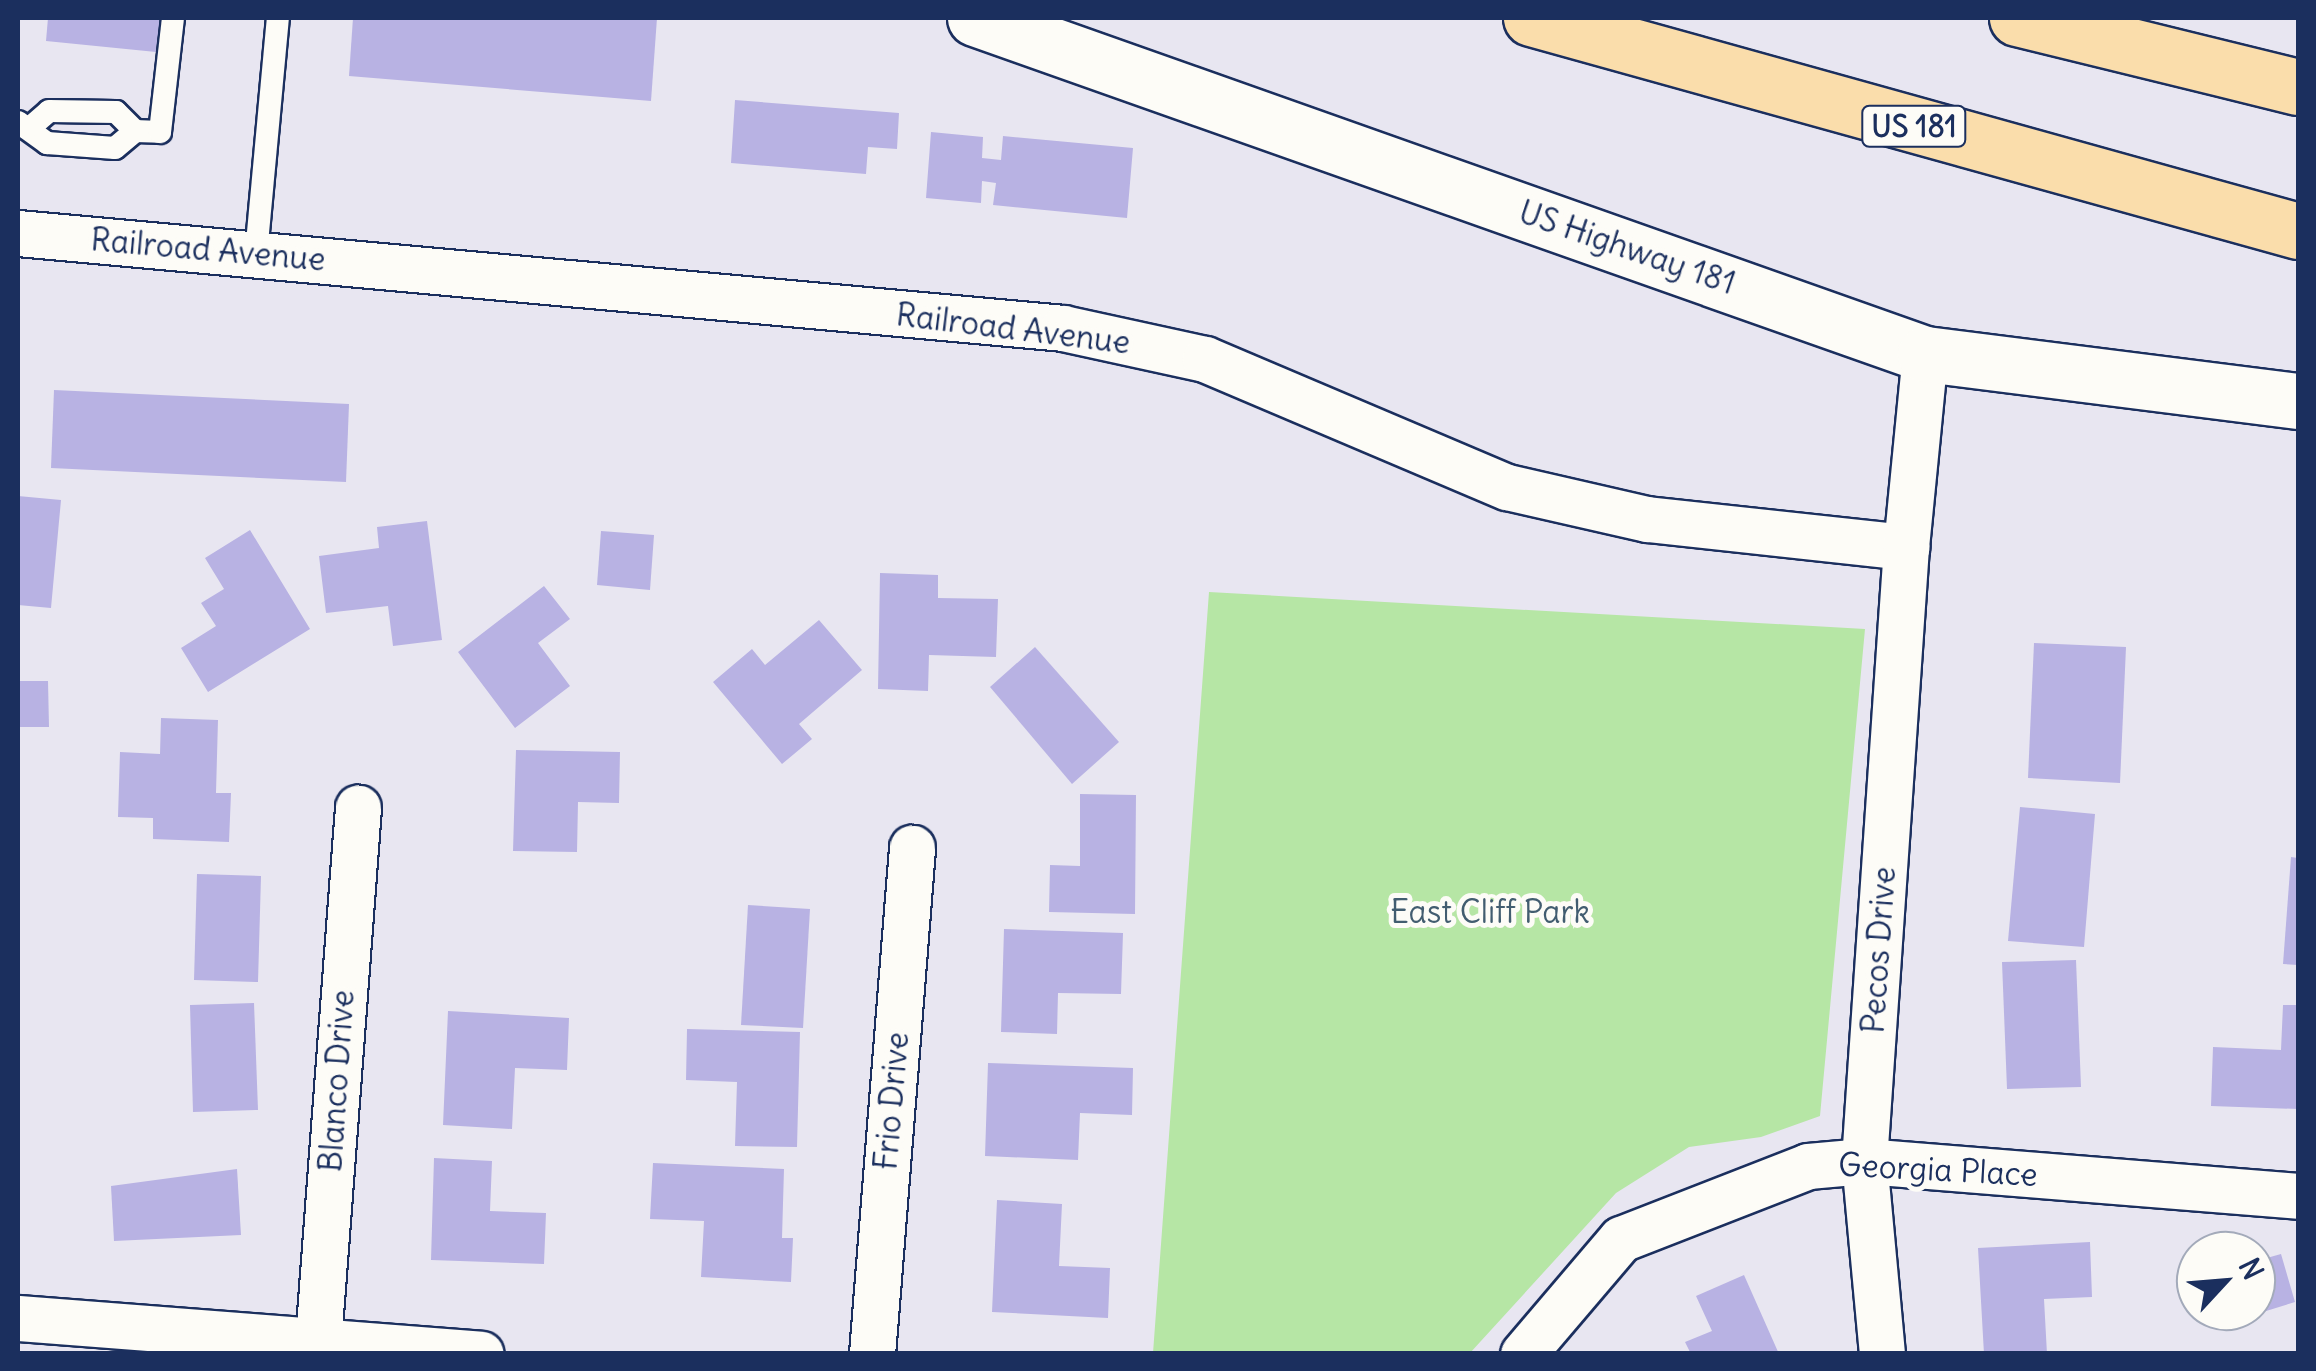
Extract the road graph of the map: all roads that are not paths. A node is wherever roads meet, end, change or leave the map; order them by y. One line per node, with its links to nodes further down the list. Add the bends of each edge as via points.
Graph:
1 (173, 18): 8 (lane, via 160,132)
2 (278, 18): 11 (lane)
3 (975, 18): 12 (main road, US Highway 181)
4 (1531, 18): 9 (highway, US 181)
5 (2017, 18): 6 (highway)
6 (2298, 87)
7 (25, 123): 8 (lane, via 49,111 116,112); 8 (lane, via 47,143 115,148)
8 (135, 131)
9 (2298, 231)
10 (18, 233): 11 (street, Railroad Avenue)
11 (256, 254): 14 (street, Railroad Avenue, via 1062,328 1205,358 1507,488 1646,519)
12 (1925, 354): 13 (main road, US Highway 181); 14 (street)
13 (2298, 401)
14 (1906, 547): 17 (street, Pecos Drive)
15 (358, 808): 20 (street, Blanco Drive)
16 (912, 848): 22 (street, Frio Drive)
17 (1864, 1161): 18 (street, Georgia Place); 23 (street, Georgia Place, via 1758,1182 1620,1239); 24 (street, Pecos Drive)
18 (2298, 1196)
19 (18, 1318): 20 (street)
20 (317, 1347): 21 (street)
21 (481, 1354)
22 (872, 1354)
23 (1523, 1354)
24 (1882, 1354)

